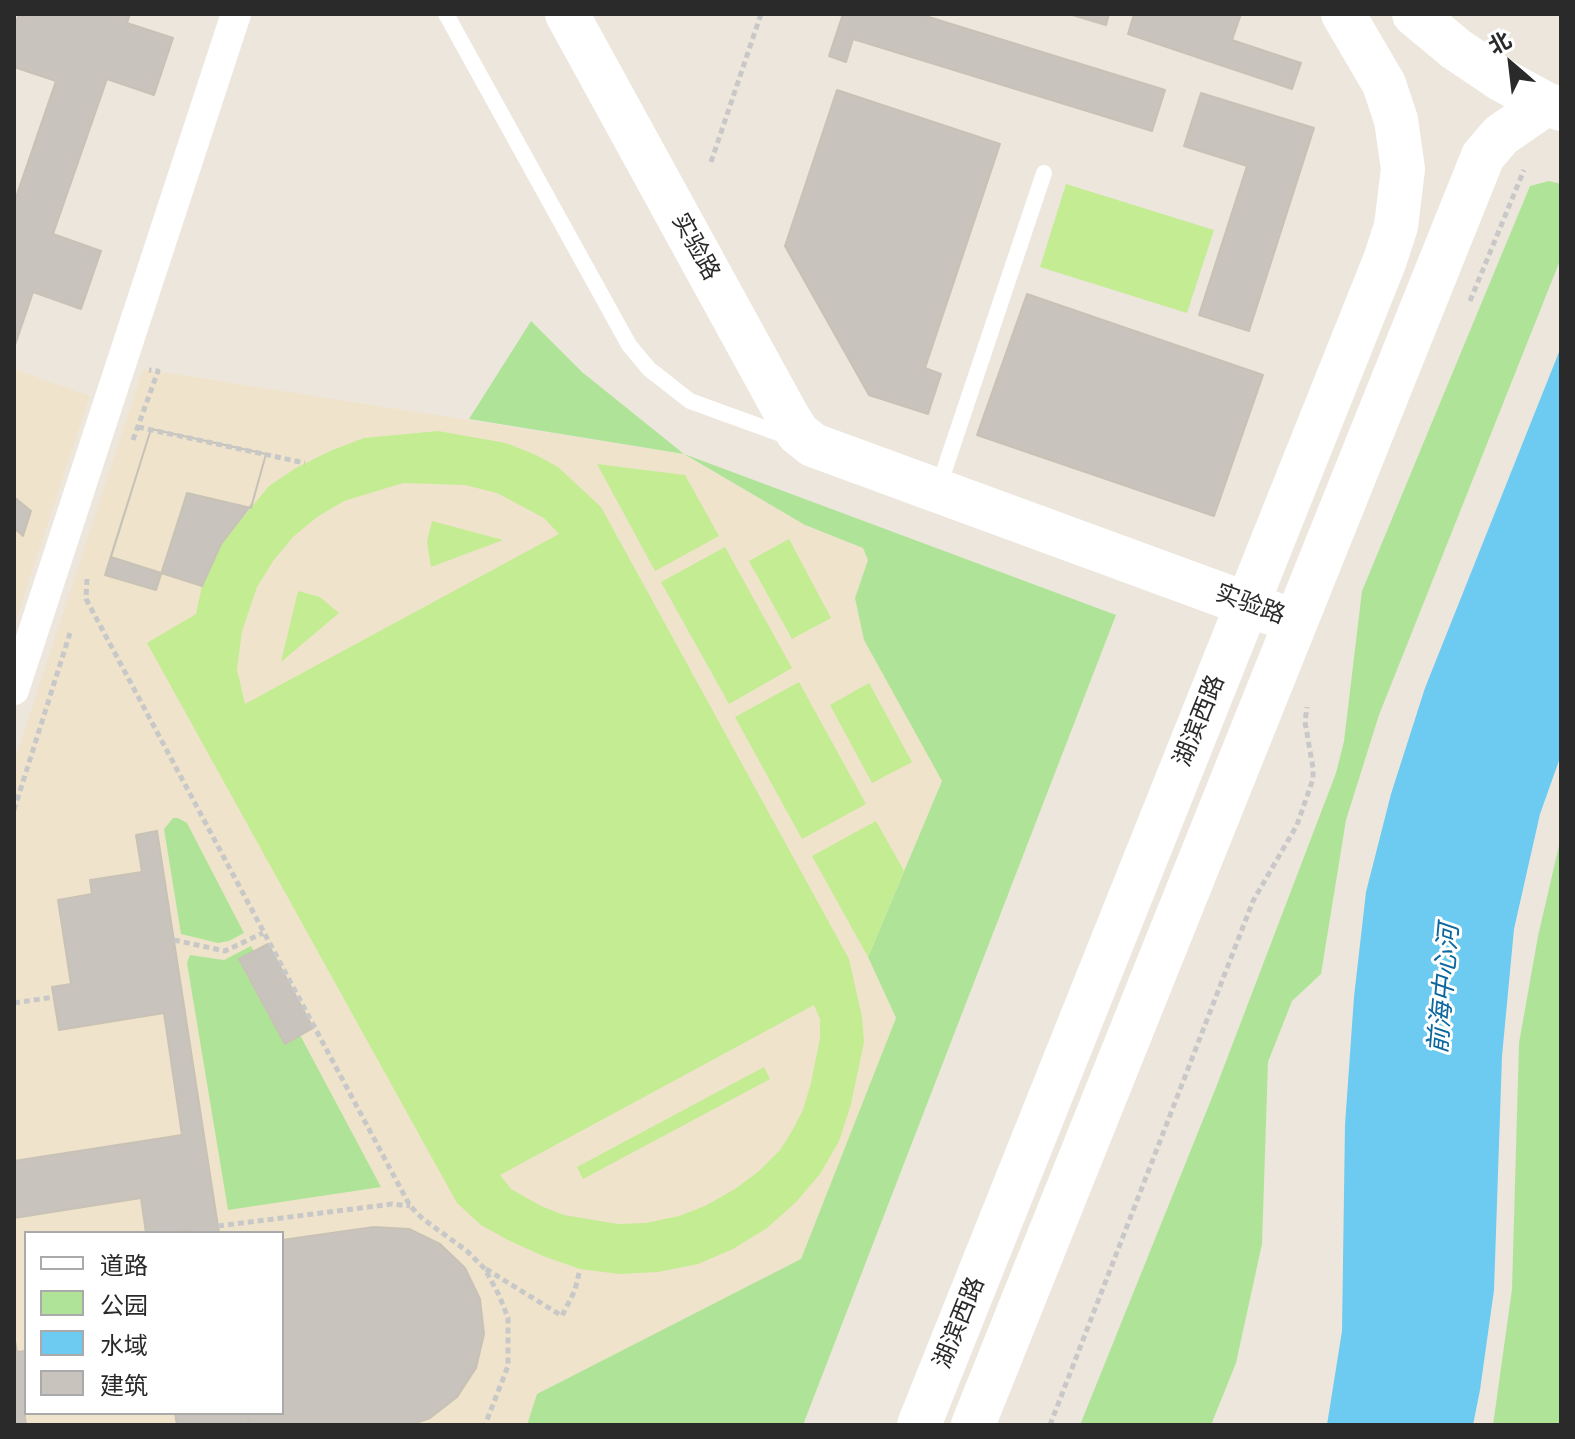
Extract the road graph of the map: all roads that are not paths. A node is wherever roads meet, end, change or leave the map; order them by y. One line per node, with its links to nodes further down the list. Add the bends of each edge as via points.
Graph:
1 (236, 14): 15 (street)
2 (446, 14): 11 (lane, via 629,345 649,369 668,387 707,409)
3 (567, 14): 11 (main road, 实验路, via 788,417 798,433)
4 (602, 14): 11 (main road, 实验路)
5 (1343, 14): 9 (main road, 湖滨西路, via 1384,84 1403,169 1396,226)
6 (1414, 14): 7 (main road, via 1479,64)
7 (1554, 107): 10 (main road, 湖滨西路, via 1501,135 1483,156)
8 (1044, 173): 12 (lane)
9 (1355, 334): 10 (main road, via 1366,323 1389,324 1401,337); 13 (main road, 湖滨西路)
10 (1401, 356): 14 (main road, 湖滨西路)
11 (828, 451): 12 (main road, 实验路)
12 (938, 490): 13 (main road, 实验路)
13 (1247, 604): 14 (main road, 实验路); 16 (main road, 湖滨西路)
14 (1295, 621): 17 (main road, 湖滨西路)
15 (14, 690)
16 (919, 1425)
17 (973, 1425)

